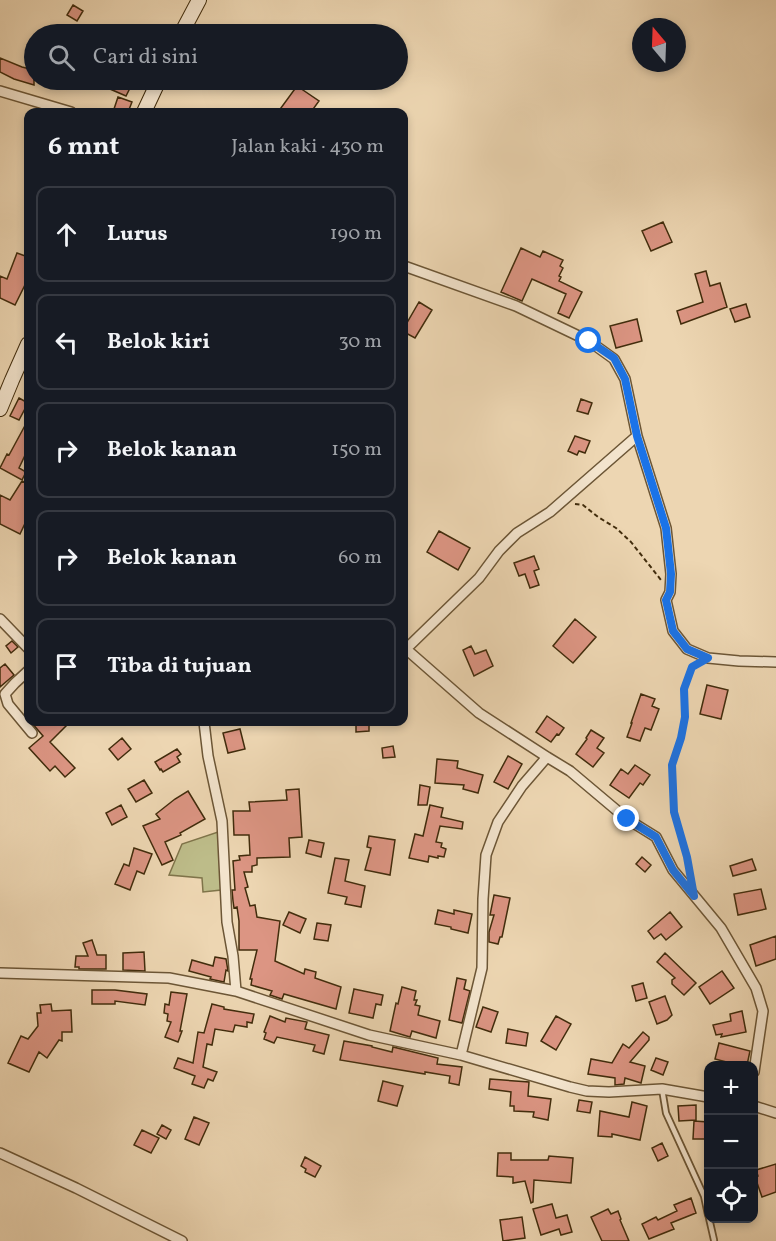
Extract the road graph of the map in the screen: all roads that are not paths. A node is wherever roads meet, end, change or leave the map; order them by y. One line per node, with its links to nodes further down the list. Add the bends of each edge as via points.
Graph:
1 (200, 0): 2 (main road)
2 (187, 24)
3 (154, 90): 6 (main road)
4 (0, 91): 5 (street)
5 (57, 108)
6 (146, 108)
7 (408, 267): 10 (street, via 516,306 589,341 614,358 625,379)
8 (24, 353): 9 (main road)
9 (0, 410)
10 (637, 436): 13 (street, via 550,512 517,533 479,578); 15 (street, via 666,528 671,574 666,600 673,631 687,649 708,658)
11 (0, 619): 12 (street)
12 (24, 644)
13 (408, 646)
14 (408, 652): 21 (street, via 479,713)
15 (776, 662)
16 (24, 675): 17 (street, via 5,694)
17 (24, 723)
18 (26, 726): 20 (street)
19 (204, 726): 23 (street, via 222,821 227,922)
20 (32, 733)
21 (547, 758): 24 (street, via 498,822 486,855 482,968); 25 (street, via 656,837 673,870 721,928 756,988 763,1011)
22 (0, 974): 23 (street, via 169,978)
23 (236, 991): 24 (street, via 369,1035)
24 (461, 1055): 26 (street, via 588,1091)
25 (755, 1061)
26 (662, 1089): 27 (street); 31 (lane, via 666,1113)
27 (704, 1096)
28 (758, 1108): 29 (street)
29 (776, 1113)
30 (0, 1153): 34 (street)
31 (704, 1196)
32 (710, 1223): 33 (lane)
33 (714, 1240)
34 (182, 1241)

